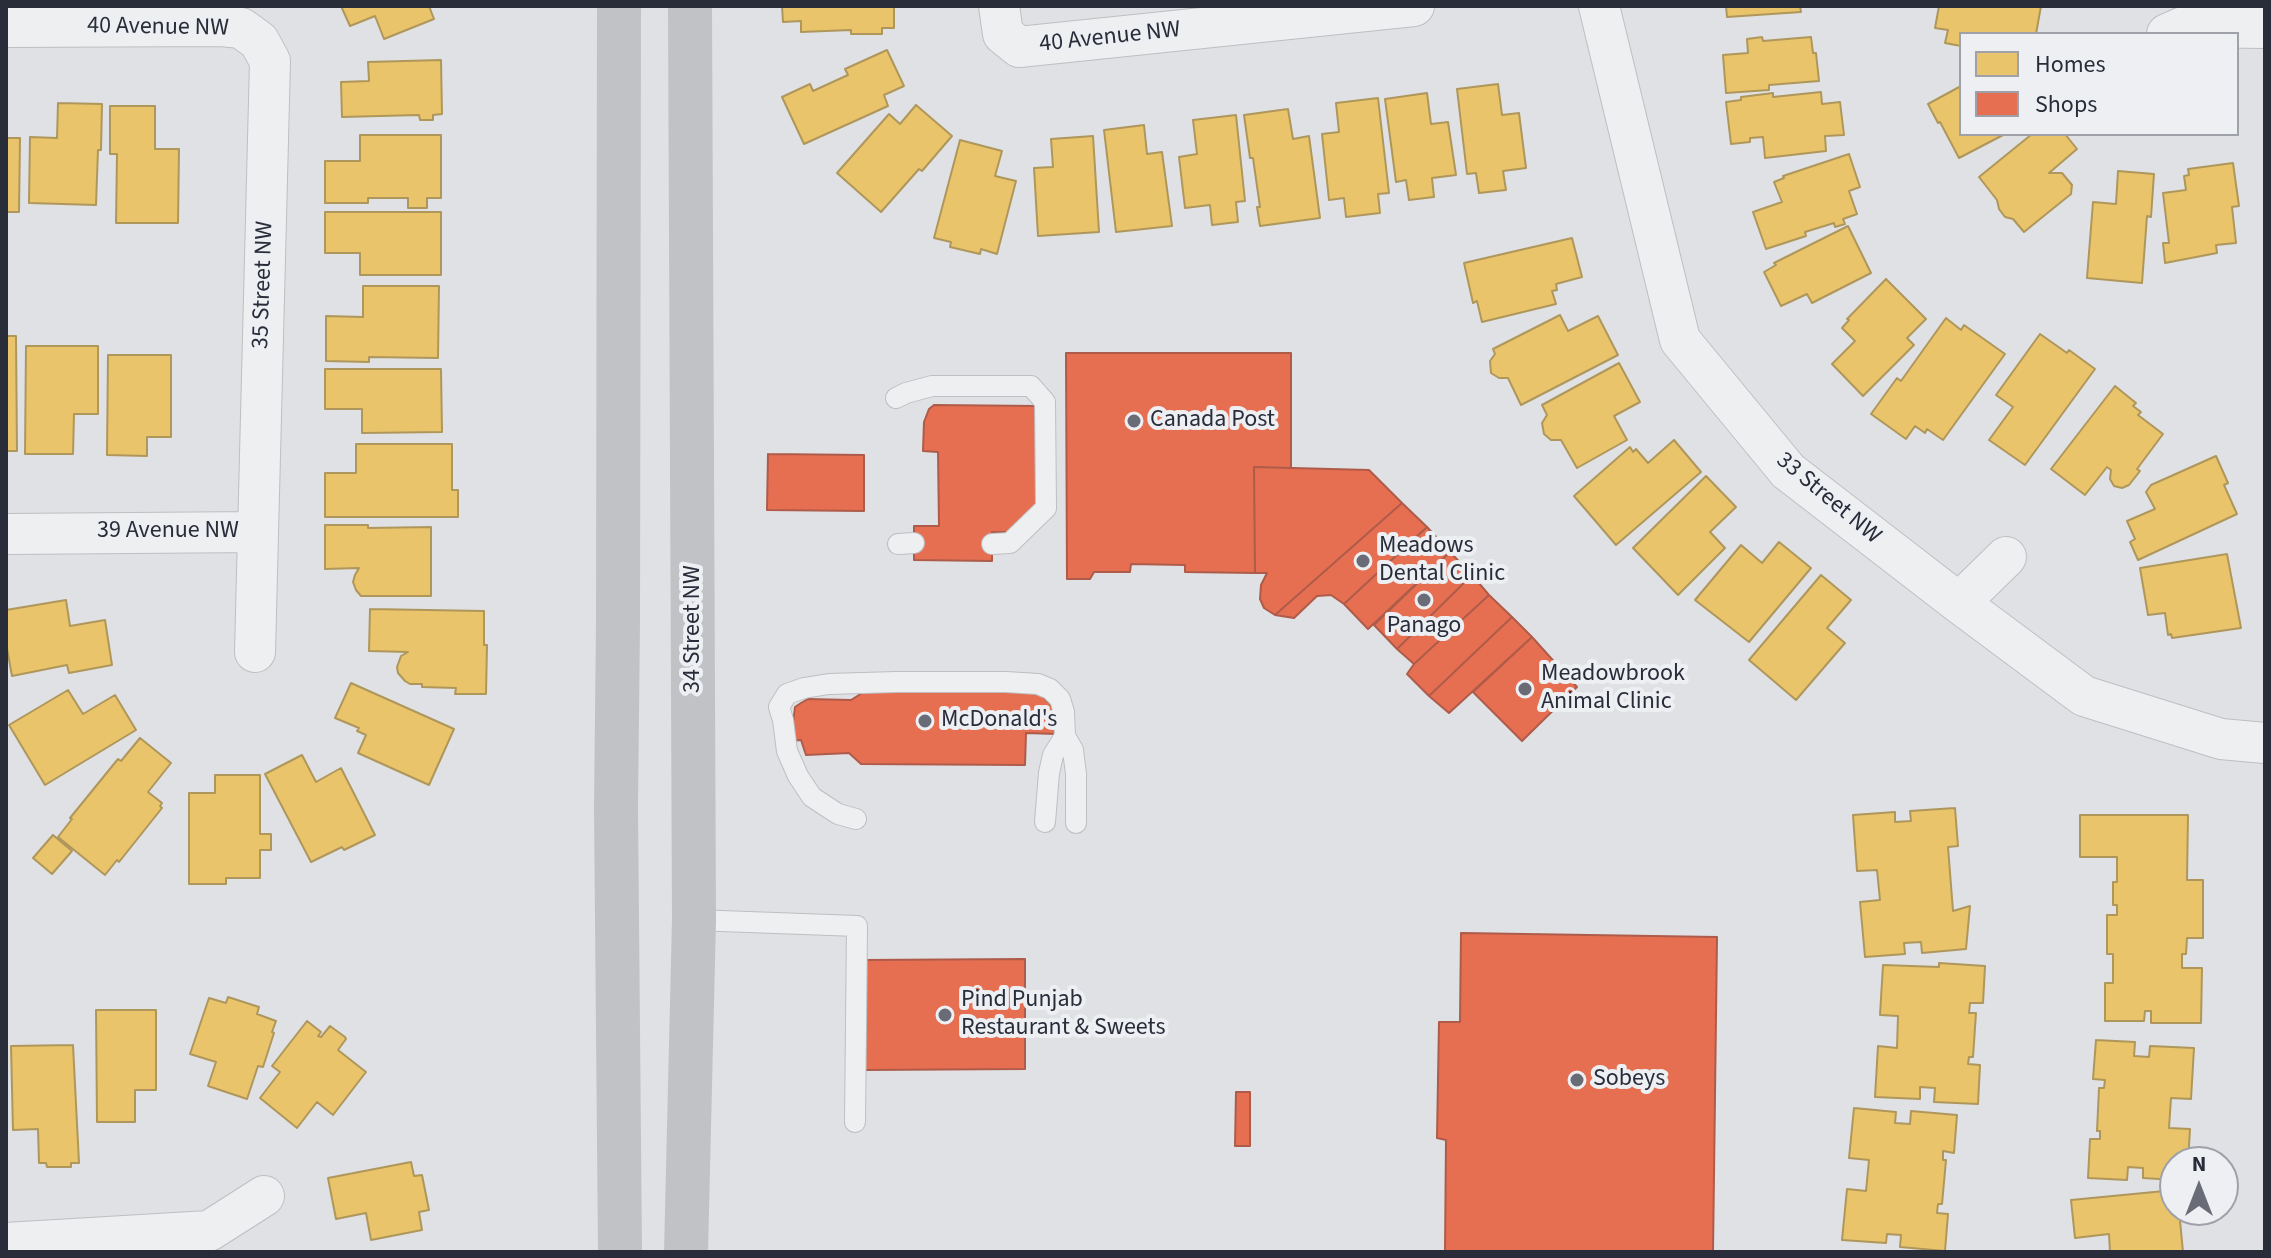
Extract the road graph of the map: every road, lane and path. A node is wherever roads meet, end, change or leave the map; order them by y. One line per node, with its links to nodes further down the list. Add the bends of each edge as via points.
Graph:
1 (619, 6): 26 (main road)
2 (690, 6): 22 (main road, 34 Street NW)
3 (1414, 6): 5 (street, 40 Avenue NW, via 1019,47)
4 (1599, 6): 15 (street, 33 Street NW, via 1680,340 1788,471)
5 (1001, 20)
6 (6, 27): 9 (street, 40 Avenue NW, via 221,26 241,28)
7 (2265, 28): 8 (street, via 2183,27)
8 (2172, 32)
9 (259, 41): 11 (street, 35 Street NW, via 270,61 270,88)
10 (896, 398): 13 (lane, via 932,386 1031,386 1045,402 1046,508 1010,543)
11 (257, 532): 12 (street, 39 Avenue NW); 16 (street, 39 Avenue NW)
12 (6, 534)
13 (992, 544)
14 (2006, 557): 15 (street)
15 (1959, 603): 18 (street, 33 Street NW, via 2084,696 2221,739)
16 (255, 652)
17 (1065, 736): 19 (lane, via 1060,699 1038,684 864,682 787,694 779,707 798,776 812,797); 20 (lane, via 1053,755); 21 (lane, via 1073,750)
18 (2265, 743)
19 (856, 819)
20 (1045, 822)
21 (1076, 823)
22 (694, 920): 23 (lane, via 857,926); 27 (main road, 34 Street NW)
23 (855, 1122)
24 (264, 1196): 25 (street, via 209,1231)
25 (6, 1243)
26 (619, 1250)
27 (686, 1252)

